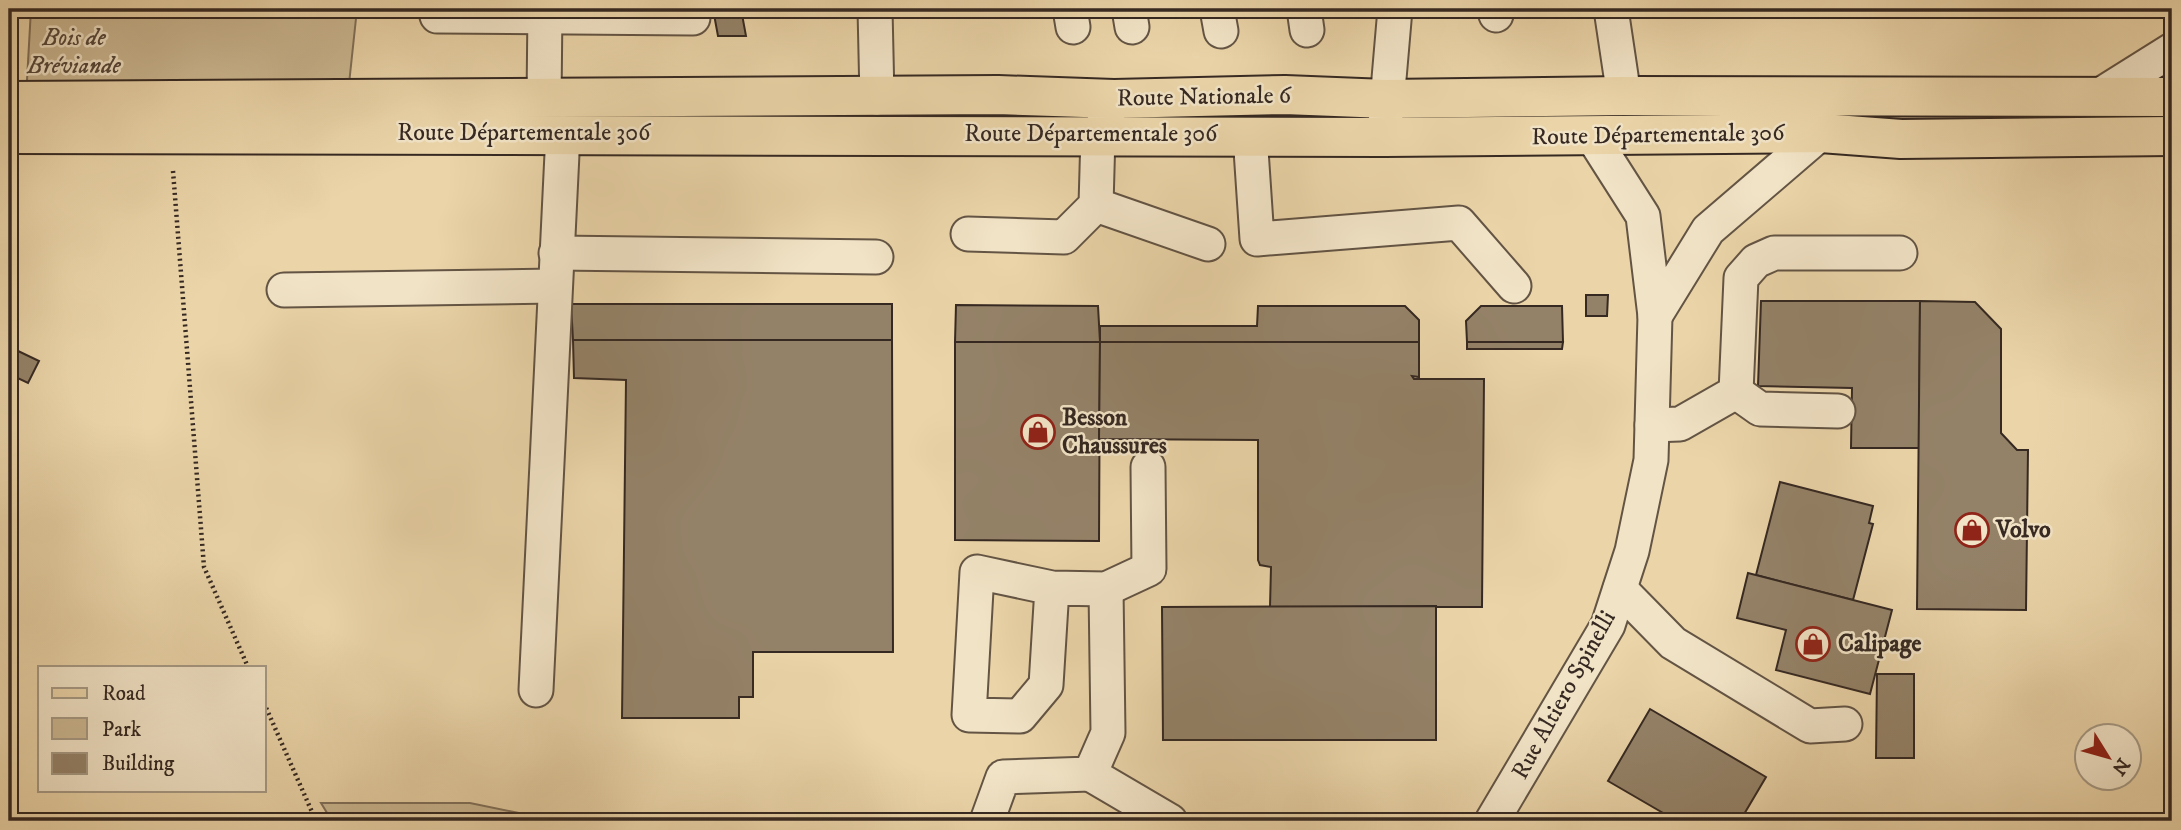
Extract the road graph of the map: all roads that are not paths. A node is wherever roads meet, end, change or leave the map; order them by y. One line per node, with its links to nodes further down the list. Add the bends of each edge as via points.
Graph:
1 (435, 9): 6 (street, via 437,16)
2 (693, 9): 6 (street, via 693,18)
3 (875, 9): 12 (street)
4 (1395, 9): 14 (street)
5 (1611, 9): 9 (street)
6 (545, 12): 15 (street)
7 (2172, 50): 10 (street)
8 (784, 96): 12 (main road, Route Nationale 6); 15 (main road, Route Départementale 306)
9 (1625, 96): 10 (main road, Route Départementale 306); 14 (main road, Route Nationale 6)
10 (2097, 97): 11 (main road, Route Départementale 306)
11 (2172, 97)
12 (877, 98): 13 (main road, Route Nationale 6, via 998,95)
13 (1114, 99): 14 (main road, Route Nationale 6, via 1285,95); 22 (street)
14 (1386, 99): 26 (street)
15 (544, 100): 16 (main road, Route Départementale 306)
16 (9, 101)
17 (2172, 116): 21 (main road, via 2105,116)
18 (563, 133): 20 (main road, Route Départementale 306); 22 (main road, Route Départementale 306); 30 (street)
19 (1821, 133): 21 (main road, Route Départementale 306, via 1900,139); 24 (main road, Route Départementale 306); 36 (street, via 1708,230)
20 (9, 134)
21 (2092, 134): 25 (main road, Route Départementale 306)
22 (1098, 135): 23 (main road, Route Départementale 306); 27 (street)
23 (1250, 135): 26 (main road, Route Départementale 306); 34 (street, via 1258,239 1459,223)
24 (1592, 136): 26 (main road, Route Départementale 306); 36 (street, Rue Altiero Spinelli, via 1643,216)
25 (2172, 136)
26 (1385, 137)
27 (1096, 205): 28 (street, via 1064,237); 29 (street)
28 (968, 234)
29 (1208, 244)
30 (556, 253): 32 (street); 33 (street)
31 (1900, 253): 37 (street, via 1774,253 1756,261 1741,278)
32 (876, 257)
33 (554, 286): 35 (street); 44 (street)
34 (1514, 286)
35 (284, 290)
36 (1654, 316): 39 (street, Rue Altiero Spinelli)
37 (1736, 392): 38 (street, via 1760,409); 39 (street, via 1680,424)
38 (1838, 411)
39 (1652, 425): 43 (street, Rue Altiero Spinelli, via 1651,460)
40 (1148, 467): 42 (street, via 1149,569)
41 (1052, 588): 42 (street)
42 (1106, 589): 46 (street, via 1108,733)
43 (1620, 589): 45 (street, via 1674,643 1810,726); 49 (street, Rue Altiero Spinelli, via 1608,625)
44 (536, 690)
45 (1845, 724)
46 (1090, 774): 47 (street, via 1003,777); 48 (street)
47 (987, 821)
48 (1170, 821)
49 (1492, 821)

